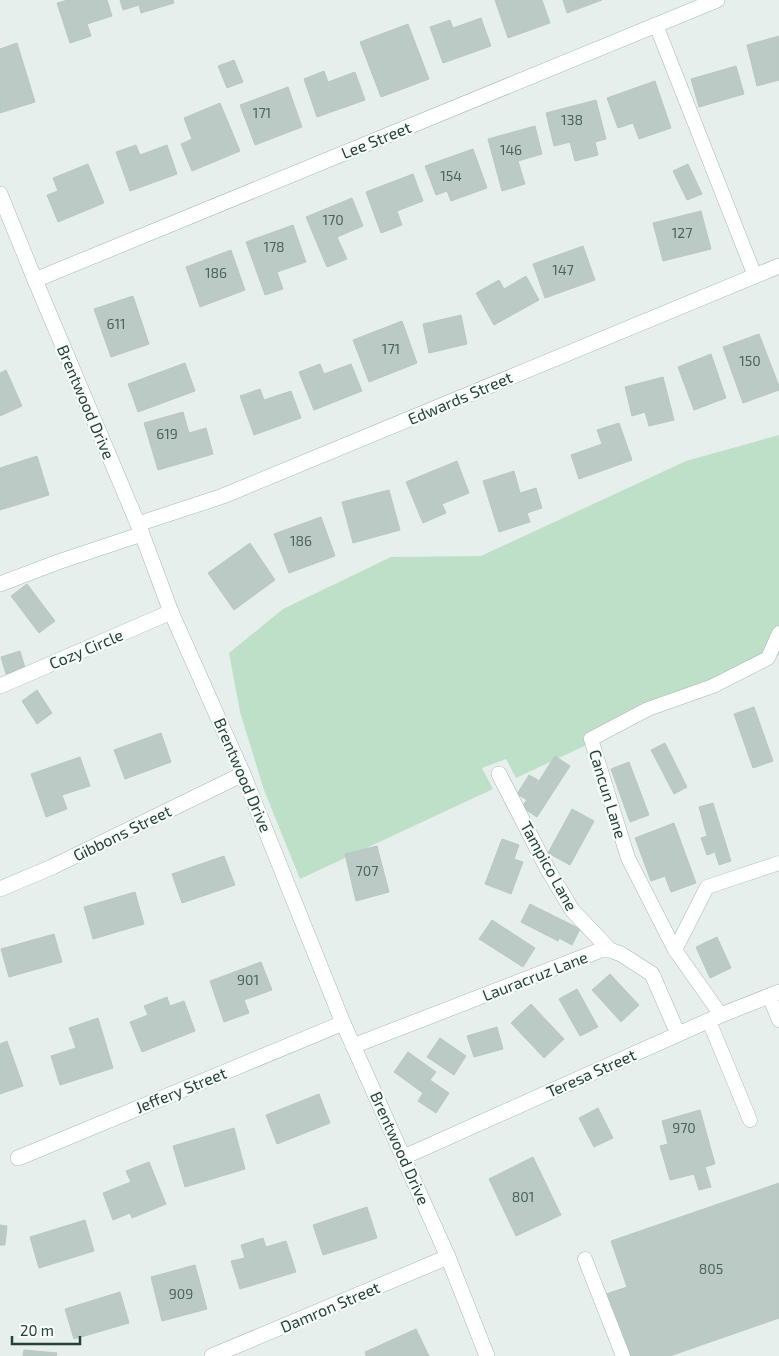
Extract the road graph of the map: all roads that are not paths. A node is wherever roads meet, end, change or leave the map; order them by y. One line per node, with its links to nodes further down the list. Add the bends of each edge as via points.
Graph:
1 (717, 0): 2 (street, Lee Street)
2 (656, 25): 5 (lane); 6 (street, Lee Street)
3 (0, 194): 6 (street, Brentwood Drive)
4 (779, 266): 5 (street, Edwards Street)
5 (755, 276): 7 (street, Edwards Street)
6 (35, 280): 7 (street, Brentwood Drive)
7 (140, 529): 8 (street); 9 (street, Brentwood Drive)
8 (0, 584)
9 (171, 612): 11 (street, Cozy Circle); 12 (street, Brentwood Drive)
10 (779, 633): 17 (lane, Cancun Lane, via 768,658 713,686 648,709 591,739 628,858)
11 (0, 686)
12 (244, 774): 15 (street, Gibbons Street); 21 (street, Brentwood Drive)
13 (499, 774): 16 (street, Tampico Lane, via 572,910)
14 (779, 863): 17 (lane, via 707,887)
15 (0, 889)
16 (610, 950): 22 (street, Lauracruz Lane, via 652,974); 23 (street, Lauracruz Lane, via 601,950)
17 (675, 950): 19 (lane, Cancun Lane)
18 (774, 994): 19 (street, Teresa Street); 20 (lane)
19 (715, 1018): 22 (street, Teresa Street); 24 (lane, Cancun Lane)
20 (779, 1020)
21 (343, 1023): 23 (street, Brentwood Drive); 26 (street, Jeffery Street)
22 (678, 1034): 25 (street, Teresa Street)
23 (353, 1046): 25 (street, Brentwood Drive)
24 (750, 1120)
25 (404, 1157): 27 (street, Brentwood Drive)
26 (18, 1158)
27 (448, 1257): 29 (street, Damron Street); 30 (street, Brentwood Drive)
28 (585, 1259): 31 (lane)
29 (212, 1356)
30 (487, 1356)
31 (624, 1356)

